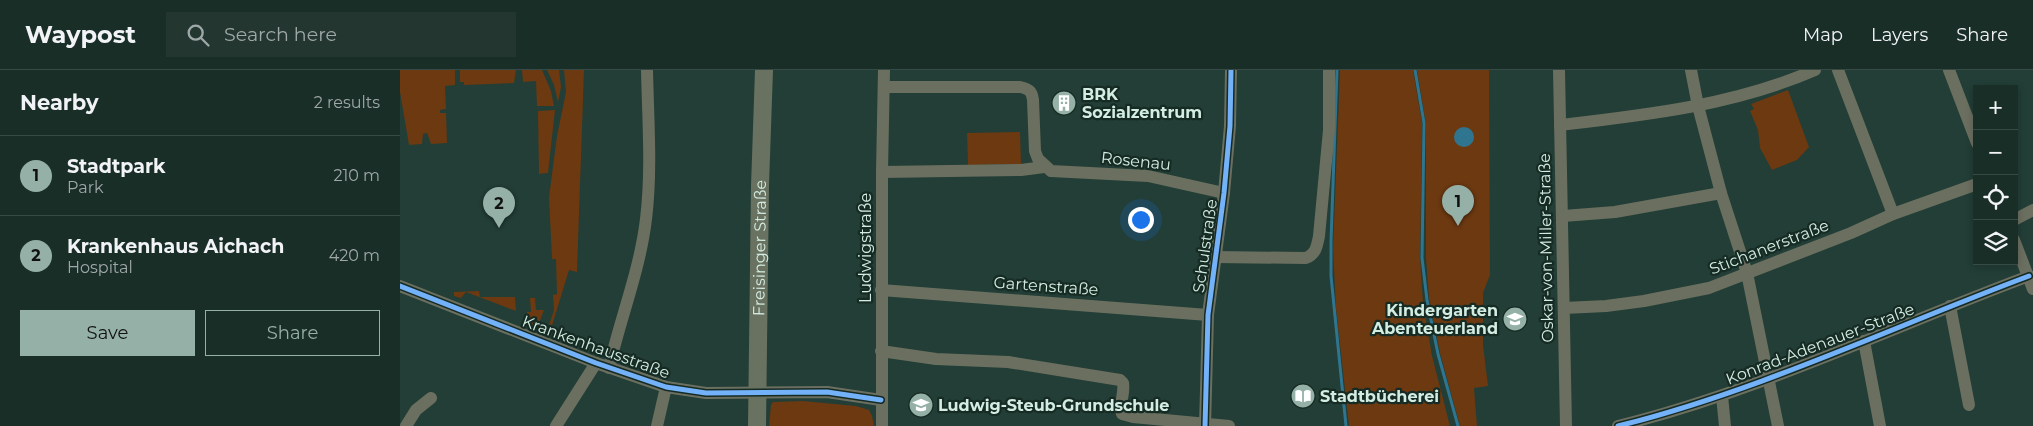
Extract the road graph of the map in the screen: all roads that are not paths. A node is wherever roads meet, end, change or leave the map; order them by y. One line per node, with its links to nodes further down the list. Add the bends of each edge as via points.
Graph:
1 (647, 70): 37 (street, via 649,175 646,220)
2 (764, 70): 40 (main road, Freisinger Straße)
3 (884, 70): 11 (street, Ludwigstraße)
4 (1231, 70): 18 (street, Schulstraße)
5 (1329, 70): 25 (street, via 1329,130 1316,250 1306,258)
6 (1559, 70): 13 (street, Oskar-von-Miller-Straße)
7 (1691, 70): 12 (street)
8 (1816, 70): 12 (street, via 1791,81)
9 (1838, 70): 21 (street)
10 (1949, 70): 14 (street)
11 (884, 87): 15 (street, via 1028,89 1033,100 1034,150); 16 (street, Ludwigstraße)
12 (1698, 106): 13 (street); 19 (street)
13 (1560, 125): 22 (street, Oskar-von-Miller-Straße)
14 (1973, 133)
15 (1044, 167): 16 (street, Rosenau); 18 (street, Rosenau, via 1060,172 1148,176)
16 (882, 172): 29 (street, Ludwigstraße)
17 (1973, 185): 21 (street, Stichanerstraße)
18 (1224, 193): 25 (street, Schulstraße)
19 (1722, 193): 22 (street, via 1615,212); 26 (street)
20 (2033, 210): 23 (street)
21 (1893, 214): 26 (street, Stichanerstraße)
22 (1563, 216): 32 (street, Oskar-von-Miller-Straße)
23 (2018, 218)
24 (2018, 250): 27 (street)
25 (1215, 257): 33 (street, Schulstraße)
26 (1747, 273): 32 (street, Stichanerstraße, via 1709,288 1677,295 1606,306); 38 (street)
27 (2029, 276): 30 (street); 31 (street, Konrad-Adenauer-Straße)
28 (400, 286): 36 (street, Krankenhausstraße)
29 (881, 290): 33 (street, Gartenstraße); 35 (street, Ludwigstraße)
30 (2033, 290)
31 (1950, 306): 34 (street, Konrad-Adenauer-Straße); 44 (street)
32 (1564, 308): 52 (street, Oskar-von-Miller-Straße)
33 (1208, 314): 45 (street, Schulstraße)
34 (1864, 341): 38 (street, Konrad-Adenauer-Straße); 56 (street)
35 (881, 351): 43 (street, Ludwigstraße); 45 (street, via 1008,362 1120,380 1124,387 1122,414)
36 (596, 364): 37 (street, Krankenhausstraße); 47 (street)
37 (609, 368): 39 (street, Krankenhausstraße)
38 (1770, 378): 41 (street, Konrad-Adenauer-Straße); 55 (street)
39 (666, 387): 40 (street, Krankenhausstraße, via 706,393); 48 (street)
40 (758, 392): 43 (street, Krankenhausstraße, via 827,392); 49 (main road, Freisinger Straße)
41 (1722, 396): 53 (street, Konrad-Adenauer-Straße); 54 (street)
42 (431, 398): 46 (street, via 416,410)
43 (881, 400): 50 (street, Ludwigstraße)
44 (1969, 405)
45 (1204, 424): 51 (street)
46 (406, 426)
47 (556, 426)
48 (657, 426)
49 (757, 426)
50 (882, 426)
51 (1230, 426)
52 (1566, 426)
53 (1618, 426)
54 (1725, 426)
55 (1778, 426)
56 (1880, 426)

